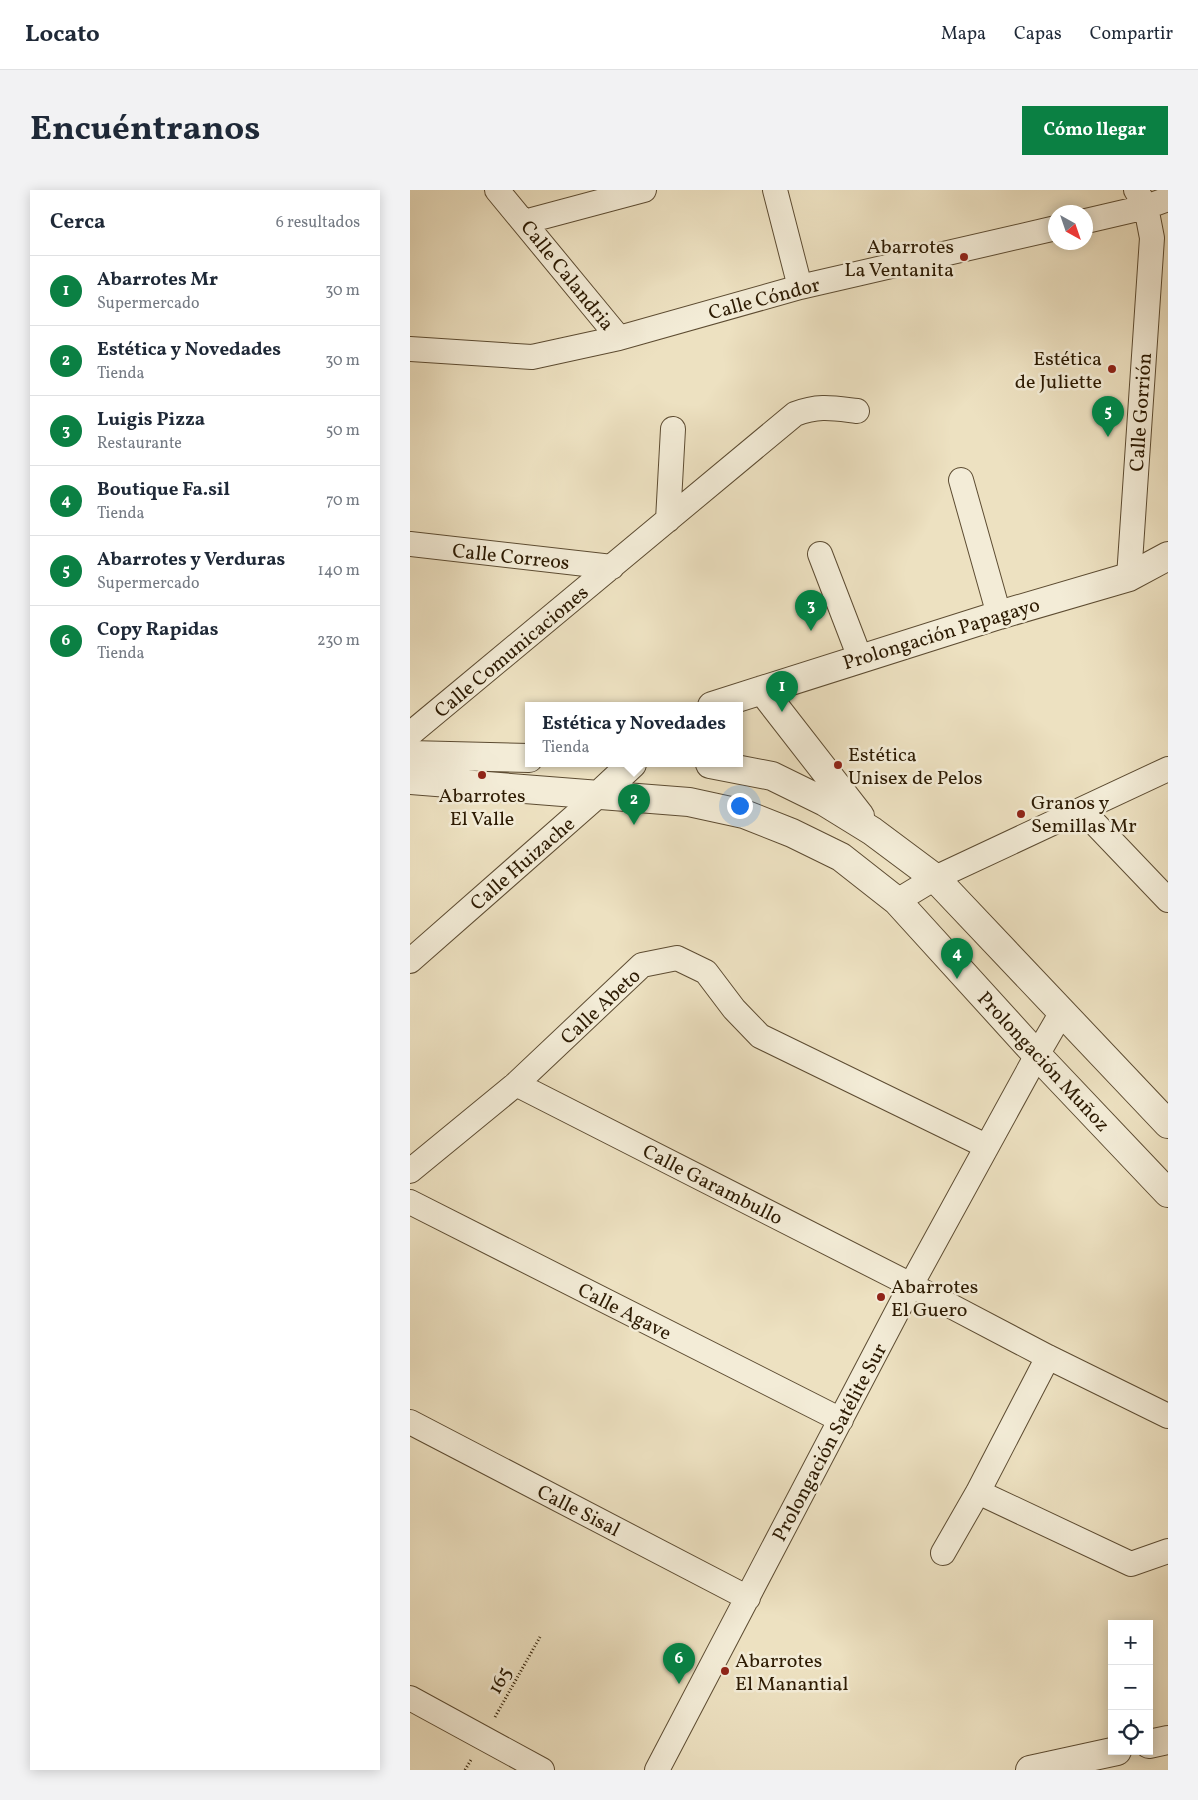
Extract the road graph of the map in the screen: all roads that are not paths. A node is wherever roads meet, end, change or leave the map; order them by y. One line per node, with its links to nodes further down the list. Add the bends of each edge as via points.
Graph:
1 (497, 190): 6 (street, Calle Calandria)
2 (644, 190): 6 (street)
3 (775, 190): 8 (street)
4 (1150, 198): 5 (street); 19 (street, Calle Gorrión, via 1152,238)
5 (1093, 218)
6 (524, 222): 9 (street, Calle Calandria)
7 (1048, 230): 8 (street, Calle Cóndor)
8 (800, 287): 9 (street, Calle Cóndor)
9 (619, 338): 10 (street, Calle Cóndor, via 532,357)
10 (410, 348)
11 (857, 411): 14 (street, Calle Comunicaciones, via 826,407 795,414)
12 (673, 429): 14 (street)
13 (961, 480): 20 (street)
14 (668, 520): 18 (street, Calle Comunicaciones)
15 (410, 544): 18 (street, Calle Correos)
16 (820, 554): 21 (street)
17 (1168, 556): 19 (street, Prolongación Papagayo)
18 (612, 567): 24 (street, Calle Comunicaciones)
19 (1129, 577): 20 (street, Prolongación Papagayo)
20 (999, 615): 21 (street, Prolongación Papagayo)
21 (860, 658): 22 (street, Prolongación Papagayo)
22 (762, 690): 23 (street, Prolongación Papagayo); 33 (street)
23 (724, 702)
24 (410, 734)
25 (410, 755): 26 (street)
26 (525, 758)
27 (629, 767): 31 (street, Calle Huizache)
28 (726, 767): 33 (street, via 772,776 825,802)
29 (1168, 769): 32 (street)
30 (410, 780): 31 (street, Prolongación Muñoz)
31 (600, 794): 36 (street, Prolongación Muñoz, via 689,802 744,814 841,857); 37 (street, Calle Huizache)
32 (1082, 810): 34 (street); 35 (street)
33 (872, 831): 34 (street)
34 (935, 878): 36 (street); 38 (street)
35 (1168, 900)
36 (897, 901): 39 (street, Prolongación Muñoz)
37 (410, 961)
38 (1062, 1012): 39 (street, Prolongación Satélite Sur); 41 (street)
39 (1037, 1055): 42 (street, Prolongación Satélite Sur); 44 (street, Prolongación Muñoz)
40 (516, 1084): 42 (street, Calle Abeto, via 642,965 677,958 706,972 760,1036); 43 (street, Calle Abeto); 46 (street, Calle Garambullo)
41 (1168, 1124)
42 (986, 1146): 46 (street, Prolongación Satélite Sur)
43 (410, 1171)
44 (1168, 1193)
45 (410, 1202): 49 (street, Calle Agave)
46 (911, 1285): 47 (street, Calle Garambullo); 49 (street, Prolongación Satélite Sur)
47 (1048, 1357): 48 (street); 51 (street)
48 (1168, 1416)
49 (841, 1420): 54 (street, Prolongación Satélite Sur)
50 (410, 1422): 54 (street, Calle Sisal)
51 (978, 1492): 52 (street, via 1131,1564); 53 (street)
52 (1168, 1551)
53 (943, 1553)
54 (748, 1598): 60 (street, Prolongación Satélite Sur)
55 (410, 1698): 59 (street)
56 (1168, 1740): 57 (street)
57 (1153, 1743)
58 (1108, 1753): 61 (street)
59 (542, 1770)
60 (657, 1770)
61 (1030, 1770)

